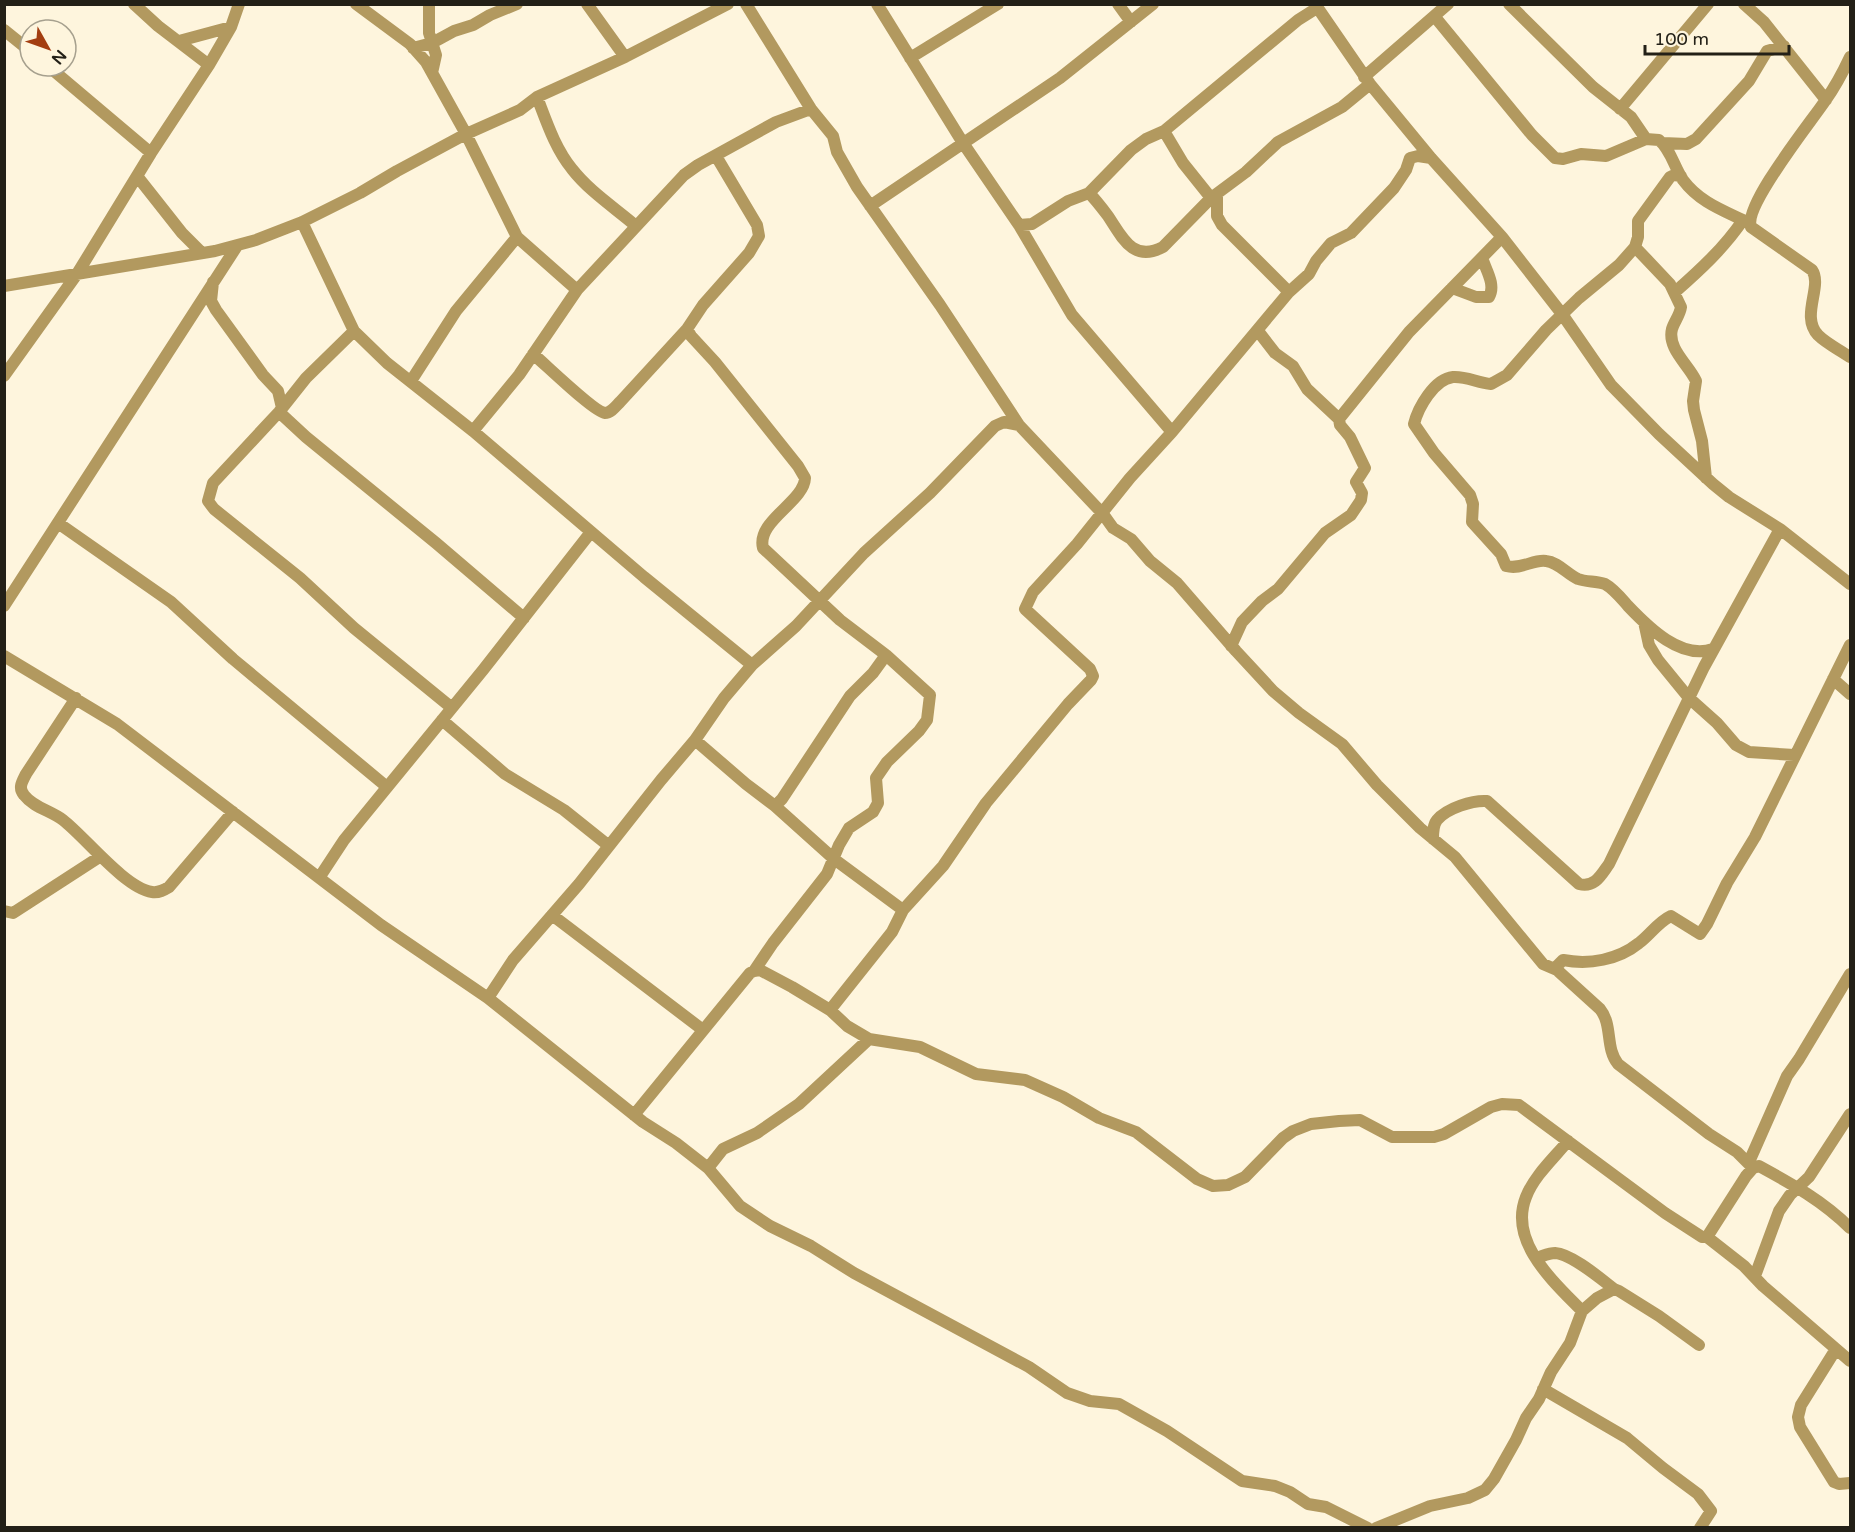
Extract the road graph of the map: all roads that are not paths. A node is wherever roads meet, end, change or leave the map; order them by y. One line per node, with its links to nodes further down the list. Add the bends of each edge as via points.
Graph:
1 (134, 4): 24 (street)
2 (239, 4): 21 (street)
3 (356, 4): 18 (street)
4 (429, 4): 25 (street)
5 (587, 4): 28 (street)
6 (747, 4): 37 (street)
7 (877, 4): 30 (street)
8 (998, 4): 30 (street)
9 (1118, 4): 20 (street)
10 (1153, 4): 20 (street)
11 (1448, 4): 19 (street)
12 (1509, 4): 38 (street)
13 (1708, 4): 38 (street)
14 (1744, 4): 26 (street)
15 (509, 6): 25 (street)
16 (724, 6): 28 (street)
17 (1316, 6): 34 (street); 39 (street)
18 (370, 8): 27 (street)
19 (1435, 17): 34 (street); 41 (street, via 1555,158 1581,153 1606,156)
20 (1131, 22): 42 (street, via 1060,78)
21 (231, 27): 24 (street); 31 (street)
22 (4, 30): 23 (street)
23 (18, 41)
24 (179, 41): 31 (street)
25 (432, 43): 27 (street); 32 (street, via 436,55)
26 (1784, 46): 36 (street); 43 (street, via 1767,51 1749,81 1696,139 1687,144)
27 (413, 48): 32 (street)
28 (625, 57): 35 (street)
29 (1851, 57): 36 (street)
30 (910, 58): 42 (street)
31 (209, 65): 44 (street)
32 (432, 73): 40 (street)
33 (62, 78): 44 (street)
34 (1367, 80): 46 (street); 50 (street, via 1342,107 1278,142)
35 (537, 97): 40 (street, via 520,110); 57 (street, via 553,139 572,170)
36 (1826, 100): 54 (street, via 1767,183)
37 (811, 109): 45 (street, via 776,122); 51 (street, via 833,136 837,152)
38 (1620, 109): 41 (street, via 1631,117)
39 (1164, 131): 49 (street, via 1131,150); 50 (street, via 1183,163)
40 (466, 134): 55 (street); 58 (street)
41 (1646, 139): 43 (street)
42 (963, 143): 51 (street); 56 (street)
43 (1663, 143): 48 (street)
44 (151, 153): 47 (street)
45 (716, 156): 57 (street, via 684,175); 72 (street, via 757,225 759,236)
46 (1431, 158): 59 (street); 69 (street, via 1410,158 1394,189 1351,233 1331,243 1309,274)
47 (137, 176): 62 (street); 64 (street)
48 (1681, 176): 54 (street, via 1704,200); 61 (street, via 1670,177 1641,215)
49 (1089, 193): 52 (street, via 1119,234 1142,252 1163,247); 56 (street, via 1068,201 1032,224)
50 (1214, 196): 52 (street); 53 (street)
51 (870, 206): 81 (street)
52 (1201, 209): 53 (street)
53 (1217, 216): 69 (street)
54 (1746, 221): 70 (street); 76 (street, via 1812,270 1816,276 1812,324 1818,335)
55 (303, 222): 60 (street); 73 (street)
56 (1019, 225): 83 (street, via 1072,315)
57 (636, 226): 68 (street)
58 (517, 237): 68 (street); 78 (street, via 456,311)
59 (1502, 237): 63 (street); 71 (street)
60 (237, 246): 62 (street); 65 (street)
61 (1635, 247): 70 (street, via 1664,275); 71 (street)
62 (202, 253): 64 (street)
63 (1482, 258): 67 (street); 67 (street, via 1491,282 1489,297 1476,297)
64 (77, 274): 66 (street); 77 (street)
65 (213, 281): 79 (street, via 211,301 278,391); 86 (street)
66 (4, 286)
67 (1452, 288): 80 (street, via 1409,332)
68 (577, 290): 75 (street)
69 (1289, 292): 74 (street)
70 (1675, 292): 84 (street, via 1682,309 1672,337 1674,347 1696,381 1693,401)
71 (1562, 314): 84 (street, via 1611,385); 93 (street, via 1497,382 1485,384 1450,377 1436,386 1414,424 1470,495 1472,522 1501,554 1506,566 1523,567 1543,561 1580,580 1602,583)
72 (687, 330): 75 (street, via 605,413); 90 (street, via 803,473 803,487 766,530 761,544)
73 (354, 331): 78 (street); 79 (street)
74 (1258, 331): 80 (street, via 1275,353 1293,366 1307,389); 83 (street)
75 (533, 354): 82 (street)
76 (1851, 357)
77 (4, 376)
78 (411, 381): 82 (street)
79 (280, 410): 92 (street, via 351,475); 104 (street, via 213,483 208,501)
80 (1339, 419): 94 (street, via 1365,468 1356,482 1361,500 1351,515 1325,533 1278,589 1242,622)
81 (1019, 425): 85 (street); 90 (street, via 1004,422 995,426)
82 (473, 431): 88 (street)
83 (1172, 432): 85 (street)
84 (1706, 478): 87 (street)
85 (1102, 514): 94 (street, via 1177,583); 116 (street, via 1033,592 1025,607 1090,669 1091,680 1010,773 943,866)
86 (58, 523): 91 (street); 108 (street, via 171,602)
87 (1780, 529): 89 (street); 96 (street)
88 (591, 532): 92 (street); 99 (street)
89 (1851, 584)
90 (819, 601): 97 (street); 99 (street)
91 (4, 606)
92 (524, 618): 104 (street)
93 (1644, 622): 96 (street, via 1690,652); 103 (street, via 1653,653)
94 (1231, 645): 111 (street, via 1273,691 1342,744 1377,785)
95 (1851, 645): 100 (street)
96 (1713, 649): 103 (street)
97 (886, 655): 109 (street, via 850,696); 114 (street, via 930,695 927,720 878,775 878,803 873,812 849,828)
98 (4, 656): 102 (street)
99 (752, 665): 106 (street)
100 (1833, 679): 101 (street); 107 (street)
101 (1851, 694)
102 (76, 698): 110 (street, via 117,724); 113 (street, via 20,789 25,797 66,822)
103 (1689, 698): 107 (street, via 1742,750); 111 (street, via 1609,864 1589,885 1580,884 1487,801 1456,808 1442,816 1434,825)
104 (452, 708): 105 (street)
105 (442, 720): 108 (street); 112 (street, via 505,774 564,810)
106 (695, 740): 109 (street); 112 (street)
107 (1794, 755): 119 (street, via 1755,837 1700,934 1671,916 1638,944 1600,962 1562,961)
108 (387, 788): 115 (street)
109 (776, 806): 114 (street)
110 (233, 812): 113 (street, via 164,891 139,888); 115 (street)
111 (1433, 839): 119 (street, via 1464,866 1543,964)
112 (609, 846): 118 (street)
113 (101, 856): 117 (street, via 14,913)
114 (834, 859): 116 (street); 120 (street, via 827,874)
115 (319, 878): 122 (street)
116 (903, 910): 123 (street, via 892,932)
117 (4, 911)
118 (552, 915): 122 (street, via 513,960); 124 (street)
119 (1555, 968): 129 (street, via 1606,1016 1612,1053 1618,1064)
120 (754, 970): 123 (street, via 765,972); 124 (street)
121 (1851, 974): 129 (street, via 1787,1076)
122 (488, 998): 127 (street)
123 (830, 1010): 125 (street)
124 (703, 1030): 127 (street)
125 (869, 1039): 128 (street, via 920,1047 976,1074 1025,1080 1099,1118 1136,1132 1197,1179 1213,1186 1228,1185 1245,1177 1293,1131 1339,1120 1360,1120 1392,1137 1434,1137 1491,1107 1511,1103); 130 (street, via 799,1104 764,1129 723,1149)
126 (1851, 1114): 131 (street)
127 (634, 1115): 130 (street)
128 (1568, 1141): 133 (street, via 1674,1220); 134 (street, via 1526,1197 1522,1226)
129 (1751, 1165): 131 (street); 133 (street)
130 (708, 1168): 143 (street, via 740,1206 771,1226 1029,1367 1061,1389 1090,1401 1119,1404 1242,1481 1275,1485 1308,1504 1326,1507)
131 (1800, 1188): 132 (street); 135 (street, via 1779,1211)
132 (1851, 1228)
133 (1707, 1237): 135 (street)
134 (1536, 1258): 136 (street, via 1560,1254); 137 (street)
135 (1755, 1276): 139 (street)
136 (1614, 1289): 137 (street); 138 (street, via 1645,1306)
137 (1582, 1311): 141 (street, via 1576,1330)
138 (1699, 1346)
139 (1836, 1349): 140 (street); 142 (street, via 1801,1406 1798,1418 1834,1482)
140 (1851, 1361)
141 (1543, 1389): 144 (street, via 1494,1479 1482,1492 1430,1506); 145 (street, via 1628,1438 1698,1494 1711,1511)
142 (1851, 1483)
143 (1368, 1527)
144 (1376, 1527)
145 (1700, 1527)

